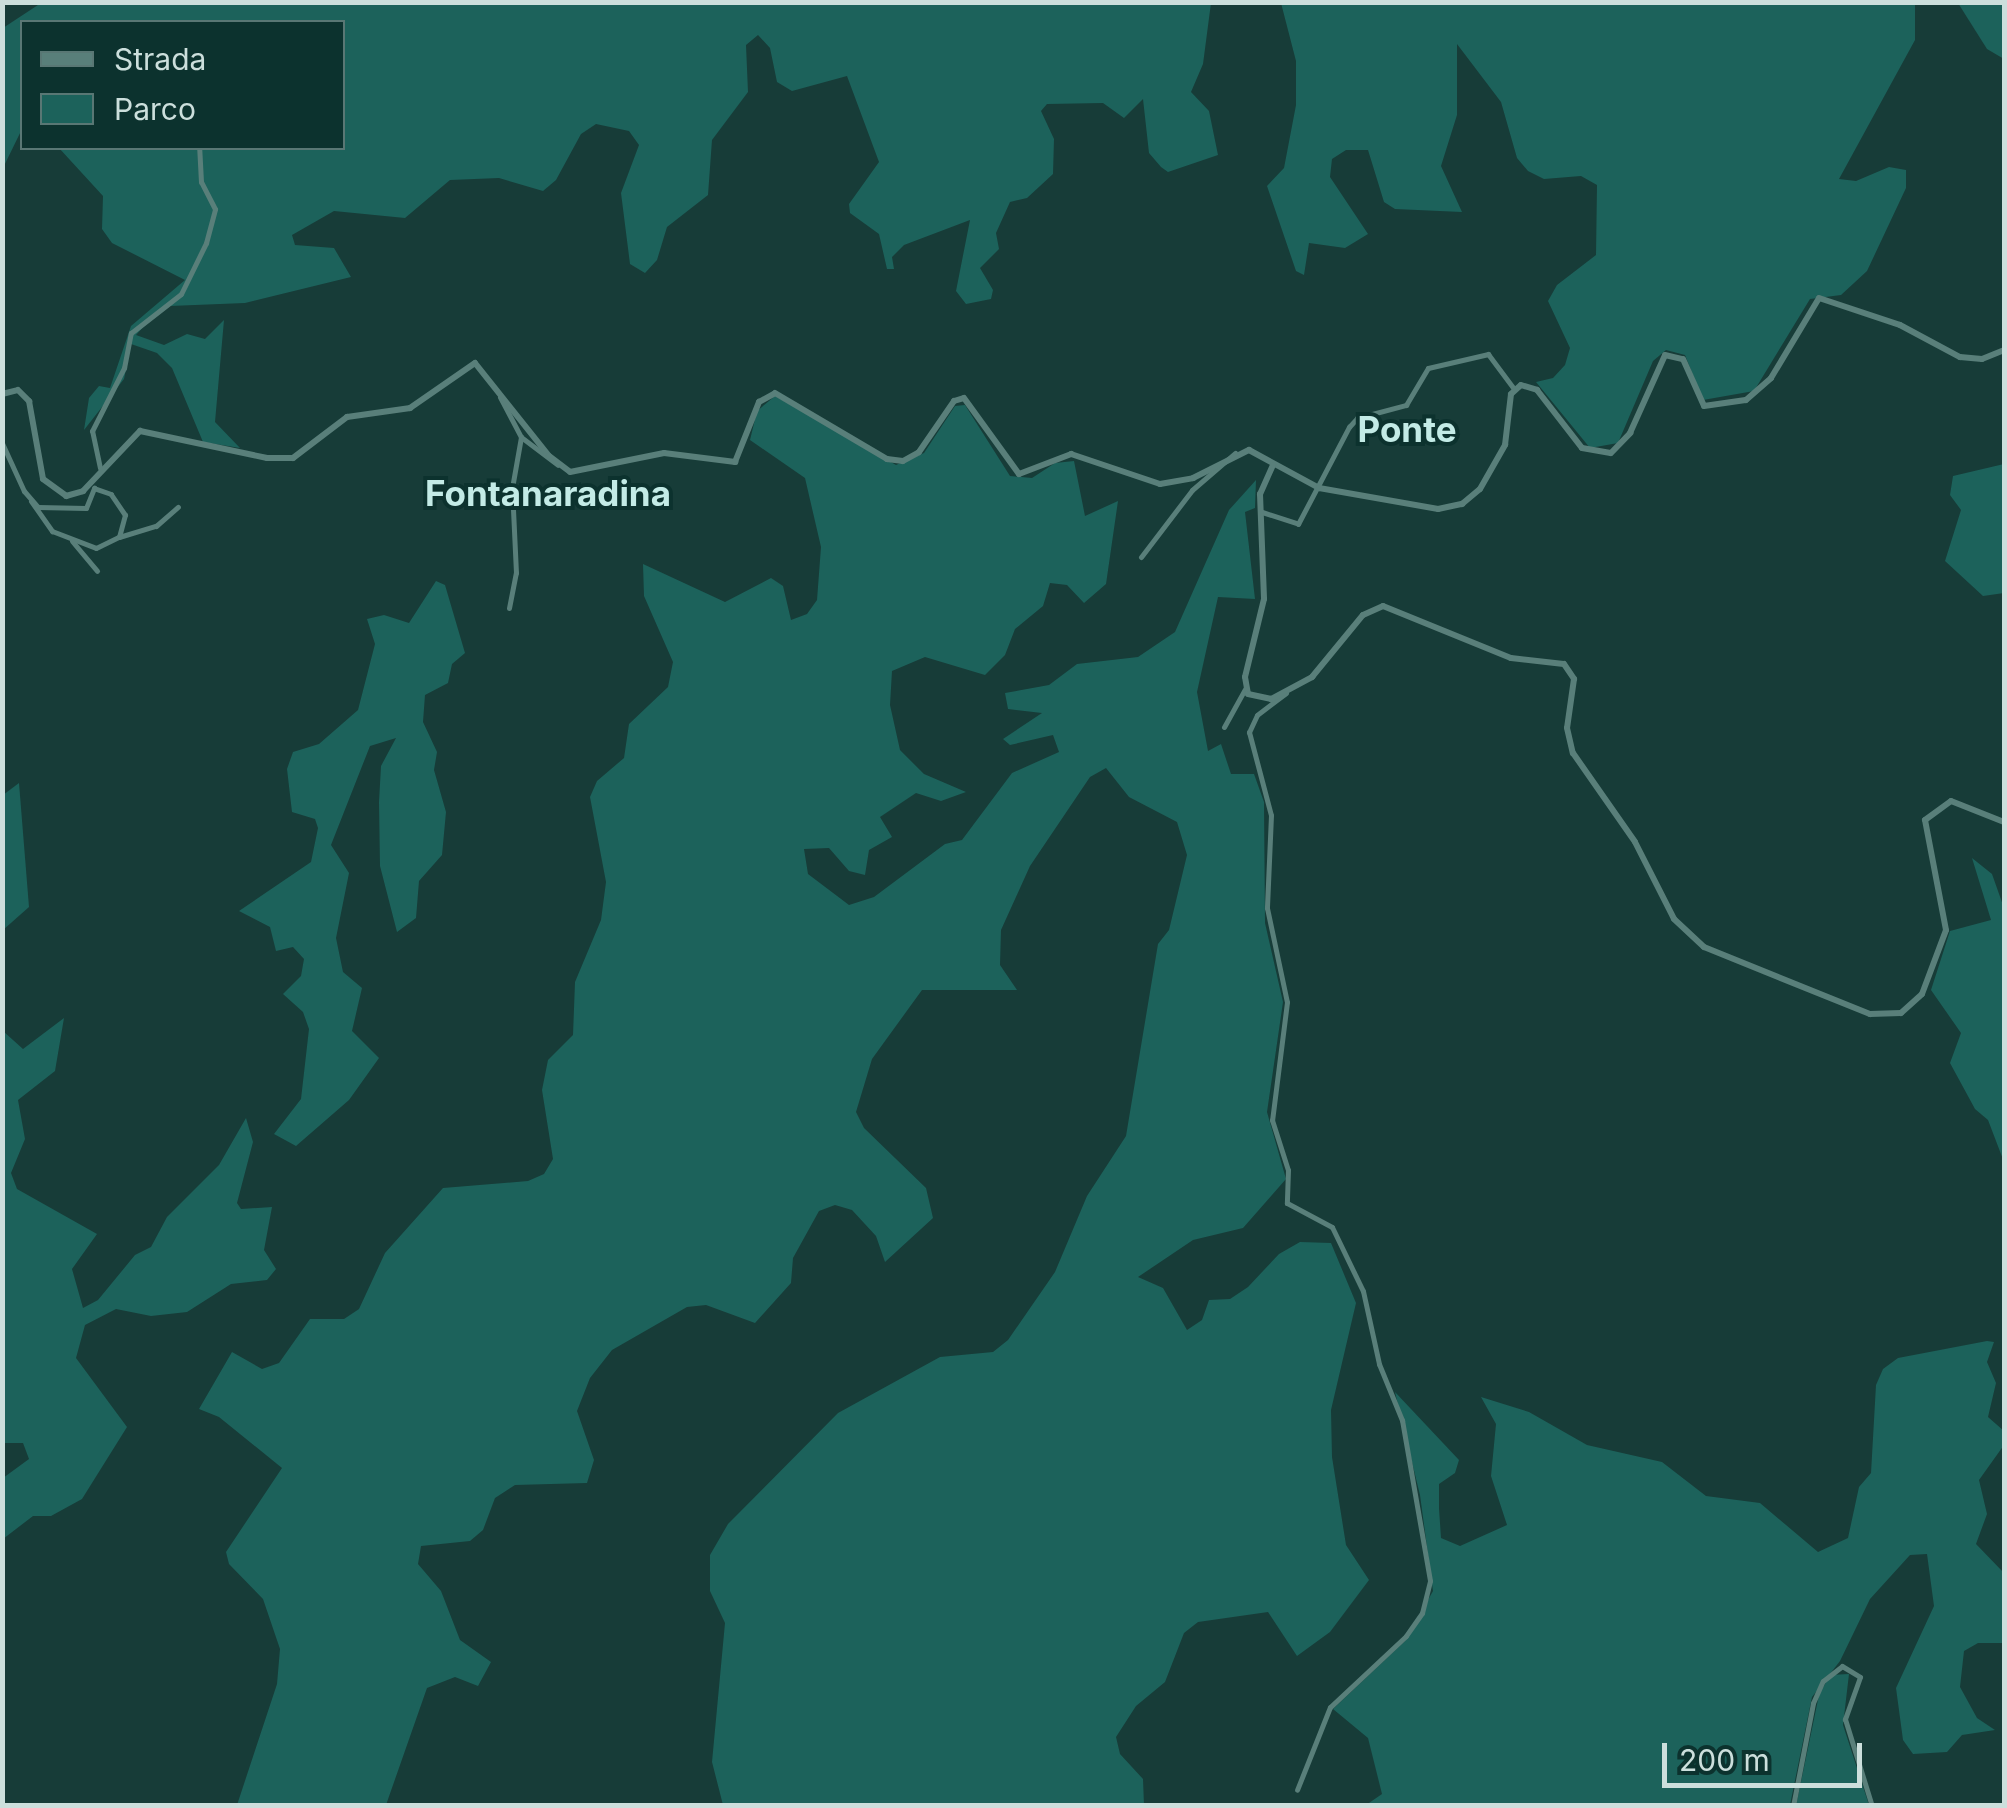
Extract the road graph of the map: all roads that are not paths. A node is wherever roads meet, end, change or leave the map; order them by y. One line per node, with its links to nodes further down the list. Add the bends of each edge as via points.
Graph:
1 (199, 150): 11 (street, via 201,182 215,209 206,243 182,294 131,333 124,368 92,431)
2 (2004, 350): 3 (street, via 1982,359 1960,357 1900,325 1820,298 1771,378 1746,400 1704,406 1683,359 1666,356 1630,433 1617,449 1599,456 1576,442 1532,386)
3 (1514, 389): 13 (street, via 1505,445 1480,489 1462,504 1438,508); 13 (street, via 1488,354 1428,368 1406,405 1357,418)
4 (497, 390): 6 (street); 10 (street); 11 (street, via 484,368 464,366 410,408 347,417 294,458 248,454 149,429 134,434)
5 (2, 394): 12 (street, via 18,390 29,401 49,487 71,496)
6 (521, 437): 10 (street); 21 (street, via 512,488 516,572)
7 (2, 442): 14 (street)
8 (1235, 453): 9 (street, via 1249,450); 10 (street, via 1193,478 1160,484 1071,454 1020,474 991,442 970,400 961,398 916,455 895,462 772,393 759,402 734,462 664,453 589,472); 19 (street, via 1192,490)
9 (1273, 464): 13 (street); 16 (street)
10 (558, 465)
11 (100, 468): 12 (street)
12 (92, 487): 14 (street, via 86,508 49,510); 17 (street, via 104,489 122,508)
13 (1319, 488): 16 (street, via 1298,524)
14 (31, 501): 18 (street, via 44,525)
15 (178, 507): 17 (street, via 156,526)
16 (1260, 511): 22 (street, via 1264,599)
17 (119, 537): 18 (street, via 96,548)
18 (72, 541): 20 (street)
19 (1141, 557)
20 (98, 571)
21 (510, 608)
22 (1245, 689): 23 (street, via 1261,700); 24 (street)
23 (1286, 693): 25 (street, via 1328,663 1367,612 1383,606 1511,658 1564,664 1574,679 1568,742 1686,934 1880,1016 1914,1002 1942,947 1943,905 1923,835 1929,812 1958,801); 26 (street, via 1257,715 1249,732 1271,815 1268,908 1288,1002 1272,1120 1288,1170 1287,1203 1332,1227 1364,1291 1379,1364 1402,1420 1430,1581 1422,1612 1406,1636 1330,1708)
24 (1224, 726)
25 (2004, 822)
26 (1298, 1790)
27 (1793, 1806): 28 (street, via 1813,1703 1827,1676 1842,1666 1860,1677 1844,1719)
28 (1872, 1806)

